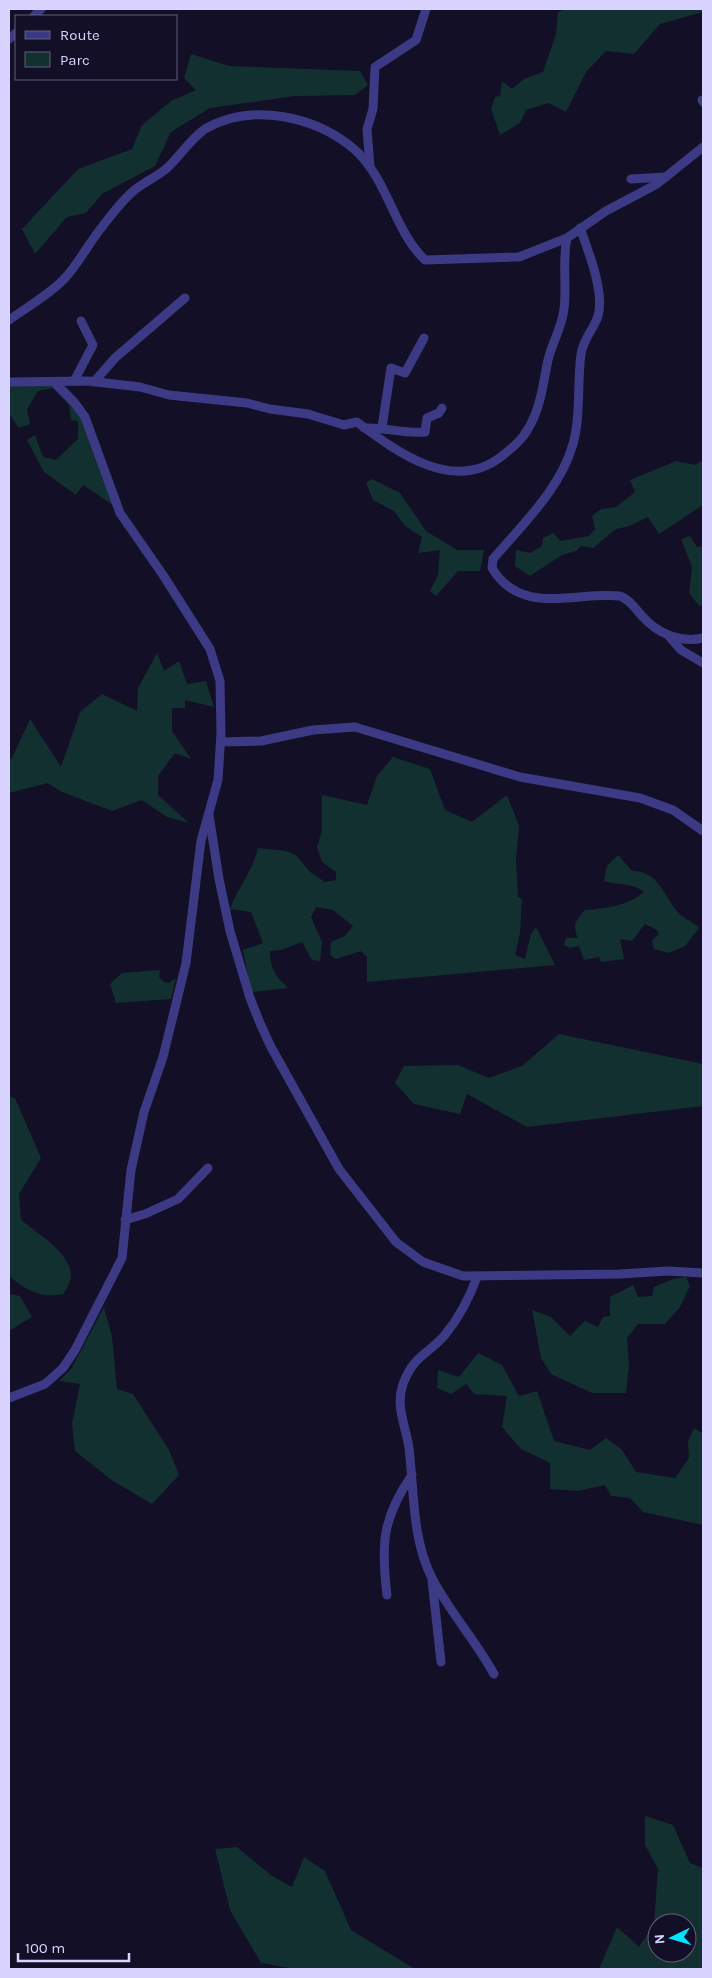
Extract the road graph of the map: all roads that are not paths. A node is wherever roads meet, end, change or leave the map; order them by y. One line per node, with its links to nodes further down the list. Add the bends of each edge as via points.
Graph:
1 (426, 9): 3 (street, via 416,40 375,67 367,129)
2 (703, 147): 4 (street)
3 (370, 168): 7 (street, via 410,240 425,260 519,257); 9 (street, via 353,148 296,120 268,114 228,120 206,129 168,168 134,190 101,228 66,277)
4 (667, 177): 5 (street); 6 (street)
5 (631, 179)
6 (580, 228): 7 (street); 19 (street, via 591,261 599,307 598,317 582,348 573,443 565,465 547,494 493,558 492,568 509,586 534,597 626,598 651,626)
7 (567, 238): 18 (street, via 561,323 548,360 536,412 528,430 511,449 479,470 449,472 399,451)
8 (185, 298): 15 (street, via 115,358)
9 (9, 320)
10 (81, 321): 12 (street, via 93,345)
11 (424, 338): 17 (street, via 405,373 390,368)
12 (74, 381): 14 (street); 15 (street)
13 (9, 382): 14 (street)
14 (54, 382): 22 (street, via 84,417 120,512 210,649 220,680)
15 (94, 382): 18 (street, via 140,387 169,395 247,403 308,414 344,425 356,422)
16 (442, 408): 17 (street, via 427,418 425,432 410,433)
17 (382, 427): 18 (street)
18 (364, 428)
19 (670, 636): 20 (street, via 685,640); 21 (street, via 676,646)
20 (703, 638)
21 (703, 663)
22 (221, 742): 23 (street, via 218,780); 24 (street, via 261,742 313,730 355,727 525,778 640,798 673,810)
23 (209, 812): 26 (street, via 201,841 186,963 164,1057 147,1102 134,1152); 28 (street, via 225,907 250,998 271,1047 325,1146 396,1242 409,1254 438,1269)
24 (703, 831)
25 (208, 1168): 26 (street, via 178,1199)
26 (125, 1220): 29 (street, via 122,1258 75,1350 63,1368 45,1384)
27 (703, 1273): 28 (street, via 668,1271)
28 (477, 1277): 30 (street, via 458,1318 442,1338 417,1358 403,1385 400,1407)
29 (9, 1398)
30 (412, 1475): 31 (street, via 415,1516); 32 (street, via 395,1499 386,1533 382,1558)
31 (432, 1577): 33 (street); 34 (street)
32 (387, 1595)
33 (441, 1662)
34 (494, 1674)

